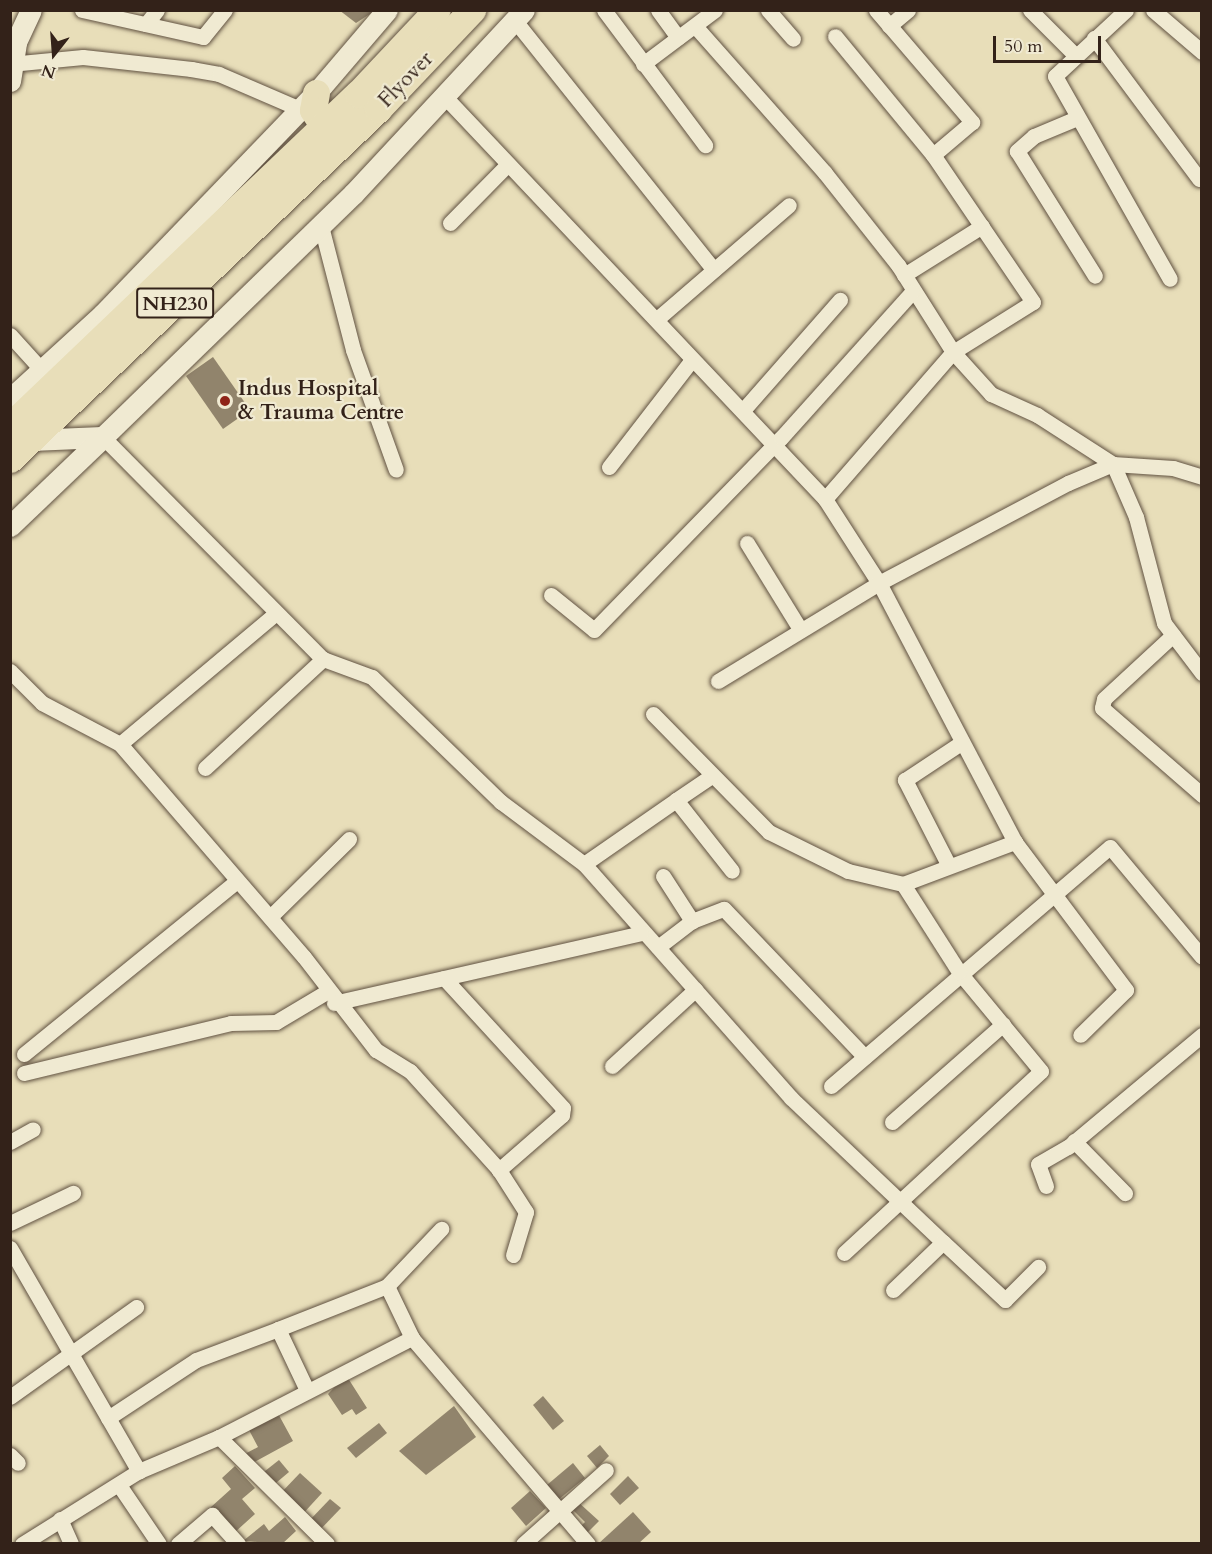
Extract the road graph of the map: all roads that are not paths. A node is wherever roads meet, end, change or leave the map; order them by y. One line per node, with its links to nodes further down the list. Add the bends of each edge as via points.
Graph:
1 (31, 10): 28 (street, via 16,42)
2 (82, 10): 18 (street)
3 (157, 10): 18 (street)
4 (225, 10): 18 (street, via 203,37)
5 (387, 10): 30 (street)
6 (437, 10): 32 (highway, Flyover / NH230)
7 (604, 10): 27 (street)
8 (658, 10): 22 (street)
9 (715, 10): 19 (street)
10 (768, 10): 24 (street)
11 (876, 10): 20 (street)
12 (908, 10): 20 (street)
13 (1030, 10): 26 (street)
14 (1126, 10): 23 (street)
15 (1153, 10): 25 (street)
16 (471, 12): 32 (highway, Flyover / NH230)
17 (520, 16): 29 (street); 41 (street)
18 (146, 24)
19 (695, 26): 22 (street); 42 (street, via 825,173)
20 (889, 26): 34 (street, via 972,122)
21 (835, 36): 34 (street)
22 (678, 38): 27 (street)
23 (1094, 38): 26 (street); 36 (street)
24 (793, 39)
25 (1202, 52)
26 (1075, 55): 31 (street, via 1055,76)
27 (643, 64): 33 (street)
28 (12, 70): 30 (street, via 83,57 219,74)
29 (446, 98): 35 (street); 39 (street)
30 (308, 101): 32 (highway); 51 (street)
31 (1077, 118): 43 (street, via 1034,136 1017,151); 44 (street)
32 (330, 137): 51 (highway, NH230); 54 (highway, NH230)
33 (705, 145)
34 (933, 154): 40 (street)
35 (507, 166): 38 (street); 47 (street)
36 (1199, 179)
37 (789, 205): 41 (street)
38 (450, 223)
39 (321, 226): 55 (street); 60 (street, via 352,350)
40 (982, 226): 42 (street); 49 (street, via 1033,302)
41 (714, 270): 47 (street)
42 (904, 275): 45 (street)
43 (1095, 276)
44 (1170, 279)
45 (912, 292): 49 (street); 56 (street)
46 (840, 300): 53 (street)
47 (657, 319): 50 (street)
48 (10, 335): 51 (street)
49 (953, 352): 58 (street, via 991,394 1037,415); 62 (street, via 845,469)
50 (691, 361): 53 (street); 59 (street)
51 (48, 377): 52 (street); 54 (highway, NH230)
52 (10, 399)
53 (746, 408): 56 (street)
54 (20, 433): 55 (street); 57 (highway, NH230)
55 (104, 437): 63 (street); 67 (street)
56 (776, 443): 62 (street); 66 (street, via 594,630)
57 (10, 459)
58 (1113, 464): 61 (street, via 1173,468); 65 (street); 69 (street, via 1136,517 1164,623)
59 (609, 467)
60 (396, 470)
61 (1202, 477)
62 (825, 499): 65 (street)
63 (10, 526)
64 (747, 543): 68 (street)
65 (879, 583): 68 (street); 75 (street)
66 (551, 595)
67 (276, 613): 70 (street); 76 (street)
68 (800, 629): 73 (street)
69 (1173, 635): 72 (street); 79 (street, via 1104,699 1102,708)
70 (323, 659): 77 (street); 83 (street, via 372,677 501,802)
71 (10, 671): 76 (street, via 42,704)
72 (1202, 673)
73 (718, 681)
74 (653, 714): 78 (street)
75 (961, 743): 82 (street); 84 (street, via 905,780)
76 (120, 744): 87 (street)
77 (205, 768)
78 (710, 777): 80 (street); 88 (street, via 769,832 848,871)
79 (1202, 795)
80 (676, 800): 83 (street); 85 (street)
81 (349, 839): 90 (street)
82 (1015, 842): 84 (street); 89 (street)
83 (584, 864): 92 (street)
84 (949, 866): 88 (street)
85 (732, 871)
86 (663, 876): 91 (street)
87 (237, 881): 90 (street); 102 (street)
88 (903, 884): 95 (street)
89 (1052, 897): 94 (street, via 1110,847); 95 (street); 100 (street, via 1126,990)
90 (270, 917): 98 (street)
91 (692, 921): 93 (street); 103 (street, via 724,909)
92 (642, 933): 93 (street); 96 (street)
93 (658, 947): 97 (street)
94 (1202, 957)
95 (959, 972): 99 (street); 103 (street)
96 (444, 978): 98 (street); 111 (street, via 563,1108 562,1116)
97 (695, 990): 104 (street); 115 (street, via 791,1098)
98 (333, 999): 105 (street, via 276,1022 231,1023); 111 (street, via 376,1050 410,1071)
99 (1003, 1024): 107 (street); 115 (street, via 1041,1071)
100 (1080, 1035)
101 (1198, 1043): 109 (street)
102 (24, 1054)
103 (865, 1057): 106 (street)
104 (612, 1066)
105 (24, 1073)
106 (831, 1086)
107 (892, 1122)
108 (33, 1129): 110 (street)
109 (1074, 1141): 112 (street, via 1038,1164); 114 (street)
110 (10, 1142)
111 (499, 1170): 121 (street, via 526,1212)
112 (1046, 1185)
113 (73, 1193): 116 (street)
114 (1125, 1193)
115 (899, 1202): 118 (street); 120 (street)
116 (10, 1223)
117 (441, 1229): 123 (street)
118 (943, 1242): 122 (street, via 1005,1300); 124 (street)
119 (10, 1248): 128 (street)
120 (844, 1253)
121 (513, 1255)
122 (1038, 1267)
123 (387, 1286): 126 (street); 127 (street)
124 (892, 1290)
125 (136, 1307): 128 (street)
126 (278, 1329): 129 (street); 131 (street, via 196,1360)
127 (412, 1338): 129 (street); 136 (street)
128 (69, 1350): 130 (street); 131 (street)
129 (307, 1390): 132 (street)
130 (10, 1397)
131 (108, 1418): 134 (street)
132 (219, 1437): 134 (street); 143 (street)
133 (606, 1470): 136 (street)
134 (139, 1471): 135 (street)
135 (119, 1485): 137 (street); 140 (street)
136 (558, 1513): 144 (street); 145 (street)
137 (60, 1519): 138 (street); 139 (street)
138 (22, 1544)
139 (71, 1544)
140 (159, 1544)
141 (178, 1544): 142 (street, via 212,1515)
142 (238, 1544)
143 (327, 1544)
144 (523, 1544)
145 (588, 1544)

